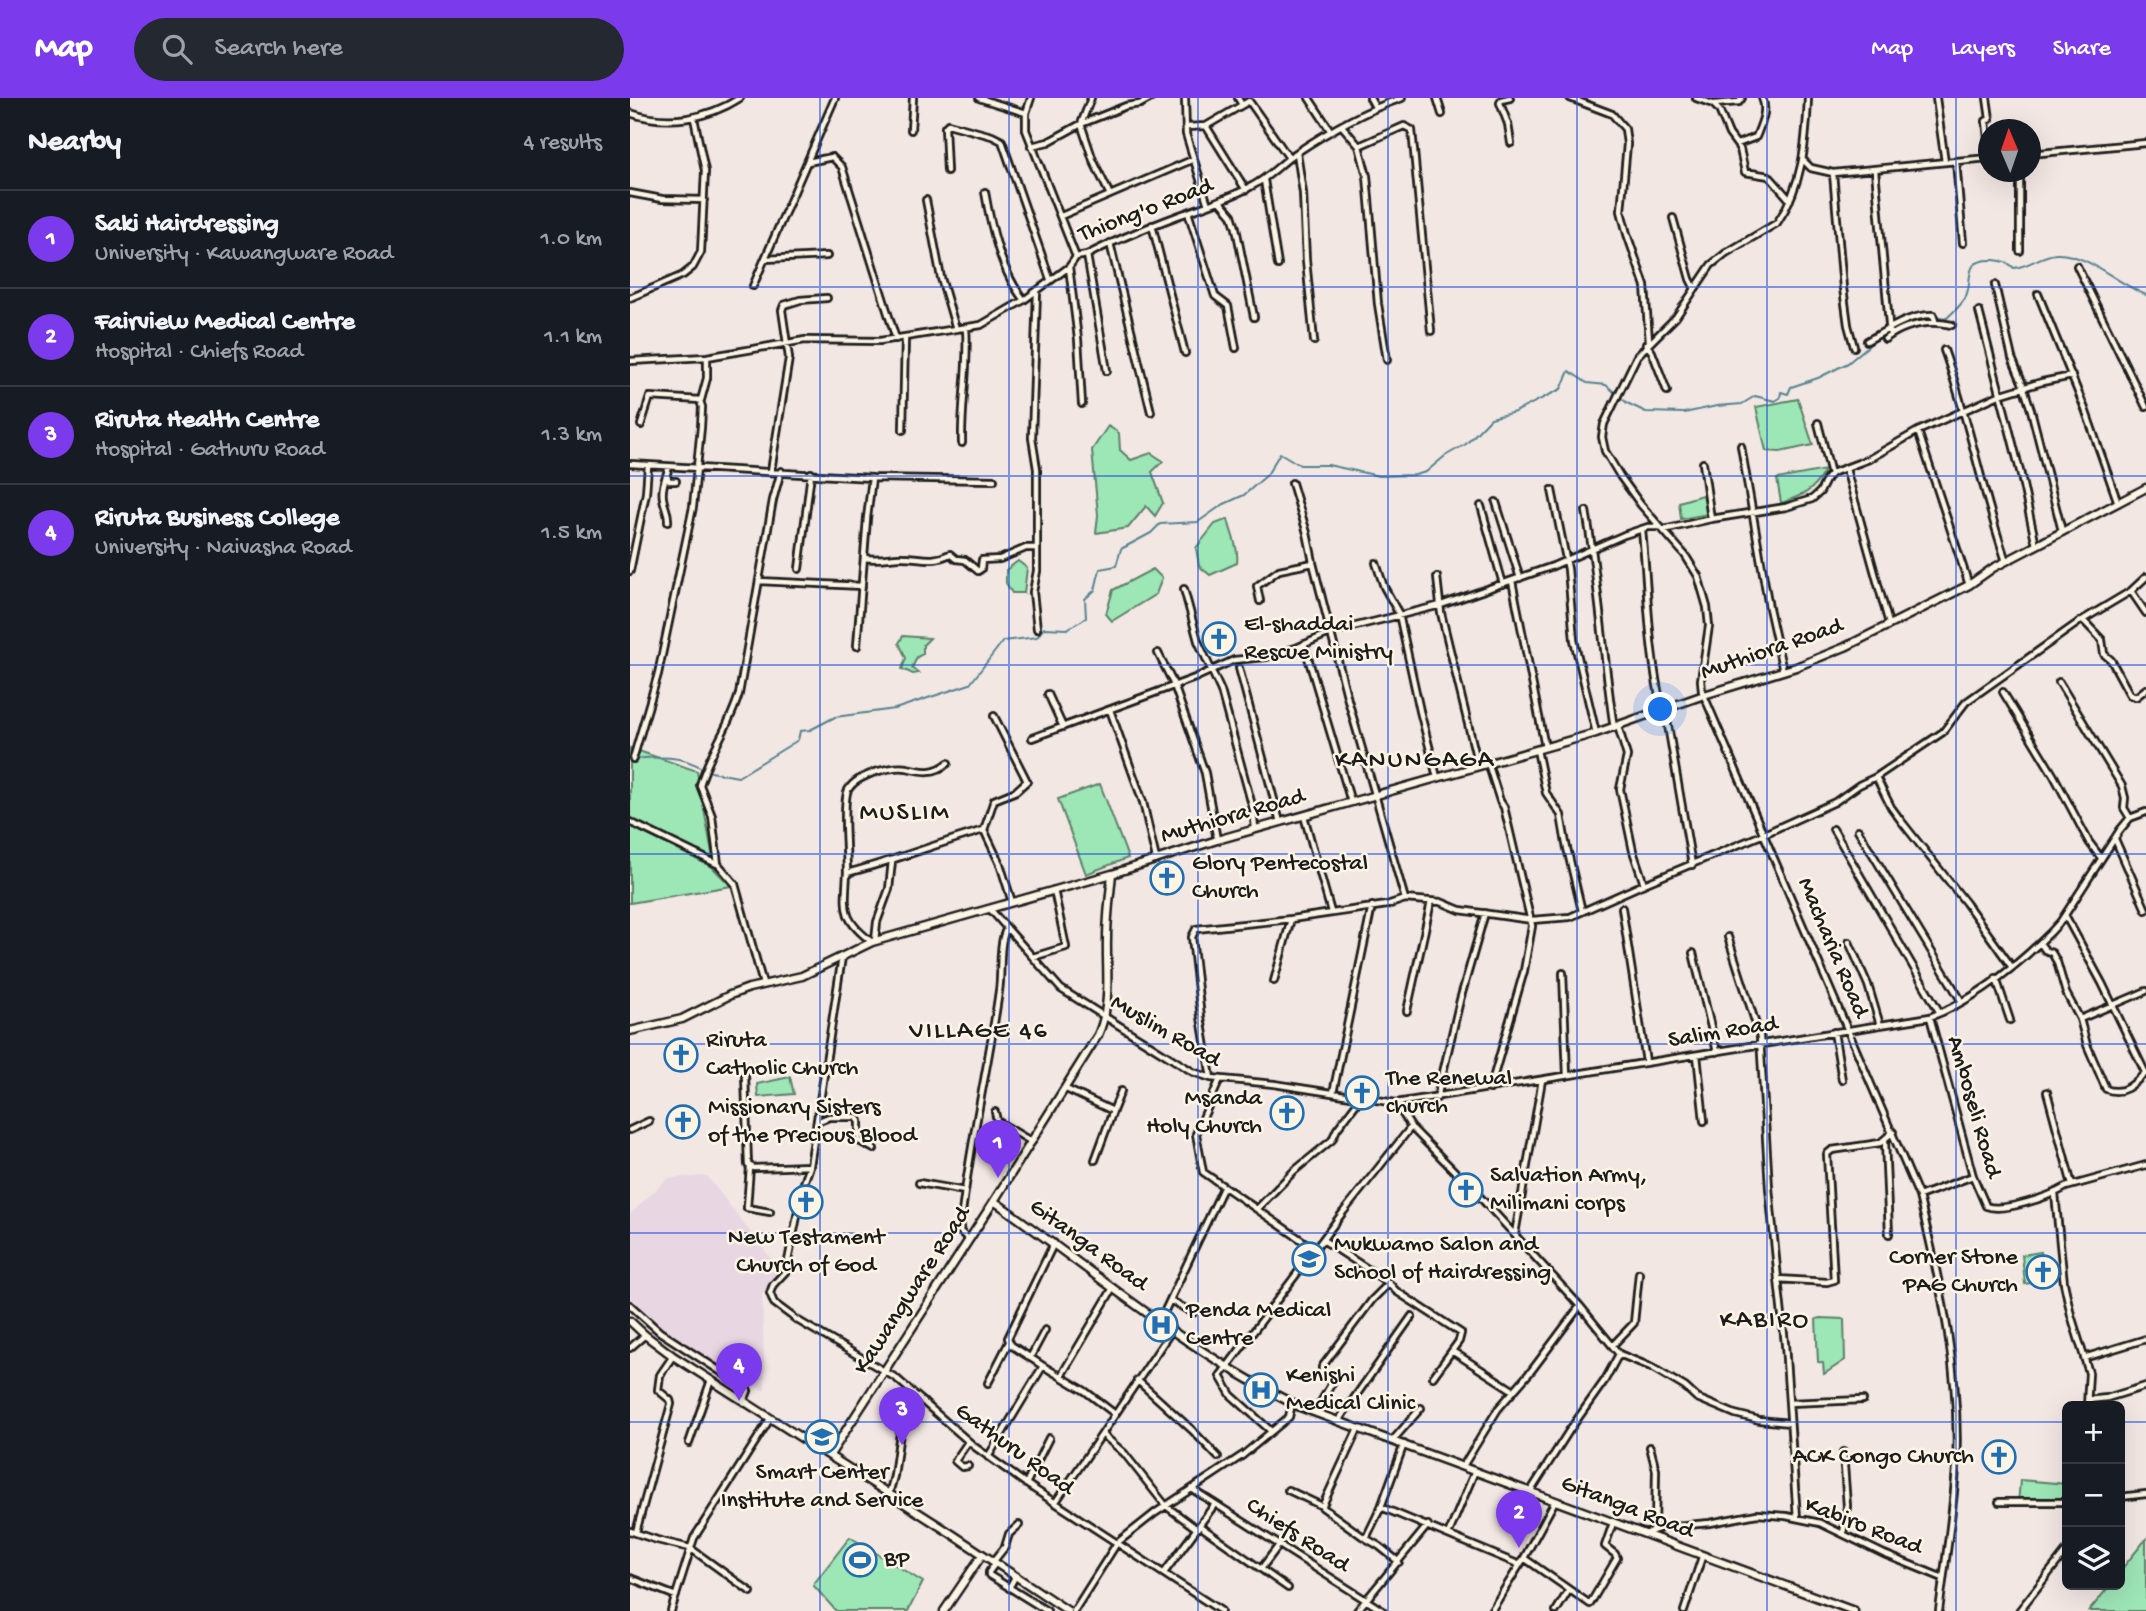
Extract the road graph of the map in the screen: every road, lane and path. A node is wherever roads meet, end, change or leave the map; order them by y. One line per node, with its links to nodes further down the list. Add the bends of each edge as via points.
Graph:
1 (740, 98): 29 (street)
2 (835, 98): 49 (street)
3 (913, 98): 35 (street)
4 (979, 98): 27 (street)
5 (1031, 98): 27 (street)
6 (1091, 98): 31 (street)
7 (1151, 98): 31 (street)
8 (1185, 98): 34 (street)
9 (1238, 98): 24 (street)
10 (1309, 98): 36 (street)
11 (1370, 98): 25 (street)
12 (1402, 98): 25 (street, Thiong'o Road)
13 (1437, 98): 28 (street)
14 (1510, 98): 37 (street, via 1500,103)
15 (1570, 98): 22 (street)
16 (1696, 98): 23 (street)
17 (1742, 98): 23 (street)
18 (1762, 98): 39 (street, via 1763,118 1756,137)
19 (1808, 98): 47 (street, Macharia Road)
20 (1936, 98): 50 (street)
21 (1987, 98): 30 (street)
22 (1584, 100): 101 (street, via 1612,114 1625,129 1621,211 1645,286)
23 (1713, 104): 39 (street)
24 (1242, 105): 32 (street); 44 (street, via 1250,101)
25 (1376, 107): 33 (street, Thiong'o Road)
26 (630, 113): 29 (street, via 662,120)
27 (1026, 113): 40 (street)
28 (1442, 114)
29 (694, 118): 60 (street, via 704,159)
30 (1990, 119)
31 (1081, 124): 40 (street); 59 (street)
32 (1206, 126): 34 (street); 56 (street)
33 (1342, 126): 36 (street, Thiong'o Road); 41 (street)
34 (1187, 127): 45 (street)
35 (911, 130)
36 (1330, 130): 42 (street, Thiong'o Road)
37 (1511, 143)
38 (2146, 143): 43 (street)
39 (1737, 144): 62 (street, via 1745,172 1769,176)
40 (1031, 146): 66 (street)
41 (1359, 146): 94 (street, via 1404,126 1412,130); 107 (street, via 1367,176)
42 (1297, 153): 44 (street, Thiong'o Road); 98 (street)
43 (2041, 153)
44 (1290, 158): 54 (street, Thiong'o Road)
45 (1194, 159): 59 (street); 64 (street)
46 (1978, 159): 48 (street)
47 (1804, 161): 53 (street, via 1811,168); 62 (street, Macharia Road)
48 (1956, 161): 50 (street); 70 (street)
49 (808, 162): 75 (street); 97 (street, via 832,157 842,167)
50 (1945, 162): 51 (street)
51 (1875, 170): 53 (street); 95 (street)
52 (947, 171): 79 (street, via 948,124 1002,141)
53 (1833, 173): 102 (street, via 1843,288)
54 (1264, 180): 56 (street, Thiong'o Road); 76 (street)
55 (2020, 182): 71 (street)
56 (1246, 190): 63 (street, Thiong'o Road)
57 (985, 192): 87 (street, via 1012,285)
58 (630, 193): 60 (street)
59 (1110, 195): 66 (street)
60 (704, 200): 85 (street, via 703,248 698,260 683,275)
61 (926, 200): 93 (street)
62 (1790, 200): 82 (street, Macharia Road, via 1777,223 1726,253)
63 (1220, 201): 64 (street, Thiong'o Road); 89 (street, via 1236,228)
64 (1208, 205): 65 (street, Thiong'o Road)
65 (1188, 212): 68 (street, Thiong'o Road); 103 (street, via 1215,296 1228,306)
66 (1061, 216): 74 (street)
67 (1673, 218): 82 (street)
68 (1152, 225): 69 (street, Thiong'o Road); 105 (street)
69 (1110, 243): 72 (street, Thiong'o Road); 118 (street)
70 (1963, 243)
71 (2020, 251)
72 (1087, 255): 74 (street, Thiong'o Road); 109 (street)
73 (827, 256): 75 (street)
74 (1076, 257): 78 (street, Thiong'o Road)
75 (765, 259): 81 (street)
76 (1278, 265)
77 (2077, 266): 116 (street)
78 (1069, 267): 79 (street, Thiong'o Road); 115 (street)
79 (1050, 279): 83 (street, Thiong'o Road)
80 (1995, 285): 111 (street, via 2012,359)
81 (753, 286)
82 (1695, 289): 101 (street, Macharia Road)
83 (1037, 290): 87 (street, Thiong'o Road); 153 (street, via 1032,438 1037,469)
84 (2038, 293): 110 (street)
85 (630, 298)
86 (827, 298): 100 (street, via 784,305)
87 (1024, 300): 92 (street, Thiong'o Road, via 993,320)
88 (1979, 311): 113 (street)
89 (1254, 317)
90 (1935, 321): 91 (street); 95 (street); 95 (street, via 1933,315 1918,317)
91 (1952, 325)
92 (965, 327): 93 (street, Thiong'o Road); 123 (street, via 968,370)
93 (956, 329): 96 (street, Thiong'o Road)
94 (1431, 331)
95 (1889, 333): 99 (street)
96 (905, 337): 97 (street, Thiong'o Road); 121 (street)
97 (896, 339): 100 (street, Thiong'o Road)
98 (1314, 341)
99 (1867, 341)
100 (788, 343): 106 (street, Thiong'o Road); 131 (street)
101 (1648, 343): 112 (street); 149 (street, Macharia Road, via 1624,380 1602,437 1625,484)
102 (1854, 347)
103 (1236, 348)
104 (1944, 350): 117 (street)
105 (1185, 353)
106 (707, 357): 108 (street, Thiong'o Road); 114 (street, via 706,386)
107 (1387, 360)
108 (630, 361)
109 (1107, 371)
110 (2072, 376): 111 (street); 143 (street)
111 (2024, 387): 113 (street); 151 (street)
112 (1667, 391)
113 (1999, 395): 117 (street); 152 (street)
114 (699, 401): 120 (street, via 650,397); 129 (street)
115 (1082, 404)
116 (2146, 407)
117 (1963, 411): 122 (street); 157 (street)
118 (1152, 412)
119 (1818, 423): 134 (street)
120 (641, 425)
121 (903, 430)
122 (1918, 431): 130 (street); 168 (street)
123 (962, 443)
124 (1741, 446): 146 (street)
125 (1703, 463): 147 (street)
126 (630, 464): 127 (street)
127 (648, 466): 128 (street); 161 (street)
128 (669, 467): 129 (street); 135 (street)
129 (697, 468): 131 (street); 201 (street, via 658,674)
130 (1846, 469): 134 (street); 177 (street)
131 (771, 471): 132 (street)
132 (781, 471): 133 (street); 165 (street)
133 (811, 474): 136 (street); 160 (street)
134 (1831, 474): 146 (street, via 1811,499)
135 (666, 475): 138 (street, via 668,481); 148 (street, via 663,499)
136 (873, 478): 137 (street); 155 (street)
137 (994, 480)
138 (676, 481)
139 (1292, 483): 158 (street)
140 (2146, 488): 143 (street, Muthiora Road)
141 (1552, 490): 156 (street)
142 (1496, 502): 164 (street)
143 (2118, 503): 151 (street, Muthiora Road)
144 (1481, 506): 167 (street)
145 (1586, 511): 154 (street)
146 (1753, 512): 147 (street); 185 (street)
147 (1711, 519): 149 (street)
148 (668, 522)
149 (1661, 529): 150 (street); 191 (street, Macharia Road, via 1694,569 1707,607 1709,638 1701,680)
150 (1642, 530): 154 (street); 192 (street, via 1652,652)
151 (2063, 532): 152 (street, Muthiora Road)
152 (2036, 545): 157 (street, Muthiora Road)
153 (1037, 548): 155 (street, via 982,560 978,571 950,554 939,559); 178 (street, via 1033,592)
154 (1593, 550): 156 (street); 196 (street, via 1606,678)
155 (864, 558): 169 (street)
156 (1566, 561): 164 (street); 197 (street, via 1574,640)
157 (2006, 561): 168 (street, Muthiora Road)
158 (1313, 563): 172 (street, via 1270,576 1257,586); 179 (street)
159 (1376, 563): 175 (street)
160 (799, 569)
161 (630, 571)
162 (2146, 577): 171 (street)
163 (1437, 578): 173 (street)
164 (1520, 578): 166 (street)
165 (759, 580): 169 (street); 224 (street, via 734,712 700,785 712,816)
166 (1511, 581): 167 (street); 199 (street)
167 (1503, 584): 173 (street)
168 (1969, 585): 177 (street, Muthiora Road)
169 (862, 586): 181 (street)
170 (1184, 589): 184 (street)
171 (2131, 591): 174 (street); 176 (street)
172 (1260, 601)
173 (1441, 605): 175 (street); 204 (street)
174 (2146, 613)
175 (1399, 614): 179 (street); 205 (street)
176 (2083, 620): 188 (street, via 2102,640 2104,654 2132,698); 206 (street, via 1966,702 1943,732)
177 (1889, 624): 185 (street, Muthiora Road)
178 (1037, 629)
179 (1332, 632): 180 (street); 207 (street)
180 (1304, 644): 184 (street, via 1266,657 1234,660); 208 (street)
181 (857, 646)
182 (1158, 653): 187 (street)
183 (1239, 668): 213 (street)
184 (1211, 671): 187 (street); 214 (street, via 1222,691)
185 (1783, 671): 191 (street, Muthiora Road)
186 (2059, 682): 211 (street, via 2122,786)
187 (1174, 685): 193 (street); 220 (street, via 1205,773)
188 (2146, 689)
189 (2003, 692): 221 (street)
190 (1048, 694): 195 (street)
191 (1704, 695): 192 (street, Muthiora Road); 218 (street, Macharia Road)
192 (1663, 708): 196 (street, Muthiora Road); 225 (street)
193 (1110, 710): 195 (street); 222 (street, via 1143,802)
194 (994, 716): 216 (street, via 1027,781 994,800)
195 (1063, 727): 198 (street)
196 (1616, 727): 197 (street, Muthiora Road); 228 (street, via 1627,756 1620,789)
197 (1596, 733): 199 (street, Muthiora Road)
198 (1032, 738)
199 (1545, 748): 200 (street, Muthiora Road)
200 (1537, 750): 202 (street, Muthiora Road); 237 (street, via 1546,793 1561,815)
201 (633, 759)
202 (1488, 762): 204 (street, Muthiora Road); 242 (street)
203 (948, 763): 226 (street, via 929,772 881,770 855,781 846,794)
204 (1478, 765): 205 (street, Muthiora Road)
205 (1437, 778): 207 (street, Muthiora Road)
206 (1876, 778): 218 (street); 251 (street, via 1891,807)
207 (1376, 796): 208 (street, Muthiora Road); 230 (street)
208 (1352, 802): 210 (street, Muthiora Road)
209 (2146, 812): 211 (street)
210 (1304, 816): 213 (street, Muthiora Road); 238 (street)
211 (2130, 818): 219 (street, Salim Road)
212 (630, 822): 224 (street)
213 (1280, 822): 214 (street, Muthiora Road)
214 (1255, 828): 220 (street, Muthiora Road)
215 (1833, 829): 260 (street)
216 (984, 830): 223 (street); 231 (street)
217 (1858, 830): 257 (street)
218 (1764, 834): 225 (street); 266 (street, Macharia Road)
219 (2114, 838): 221 (street, Salim Road); 236 (street)
220 (1217, 839): 222 (street, Muthiora Road)
221 (2101, 858): 240 (street, Salim Road)
222 (1156, 859): 227 (street, Muthiora Road)
223 (892, 861): 226 (street); 245 (street)
224 (718, 864): 255 (street, via 735,884)
225 (1692, 864): 228 (street)
226 (847, 873): 245 (street, via 848,918)
227 (1112, 874): 229 (street, Muthiora Road); 262 (street, Kawangware Road)
228 (1644, 884): 237 (street)
229 (1054, 890): 231 (street, Muthiora Road); 250 (street, via 1066,947)
230 (1405, 900): 232 (street); 233 (street)
231 (1012, 902): 234 (street, Muthiora Road)
232 (1430, 902): 239 (street); 259 (street)
233 (1372, 906): 238 (street); 284 (street)
234 (990, 908): 243 (street, Muslim Road); 245 (street, Muthiora Road)
235 (1622, 908): 272 (street)
236 (2146, 910)
237 (1582, 911): 242 (street, via 1570,918)
238 (1331, 912): 241 (street)
239 (1485, 913): 242 (street); 285 (street)
240 (2065, 915): 247 (street, Salim Road); 258 (street)
241 (1291, 919): 254 (street); 276 (street, via 1193,932)
242 (1532, 920): 281 (street, via 1524,971)
243 (1007, 928): 250 (street, Muslim Road); 307 (street)
244 (1728, 937): 269 (street)
245 (873, 942): 249 (street, Muthiora Road)
246 (1849, 942): 265 (street)
247 (2040, 943): 251 (street, Salim Road); 263 (street, via 2055,957)
248 (1693, 953): 270 (street)
249 (842, 957): 255 (street, Muthiora Road, via 802,976); 291 (street, Gathuru Road)
250 (1033, 957): 262 (street, Muslim Road, via 1061,989)
251 (2011, 966): 253 (street, Salim Road)
252 (1563, 973): 275 (street)
253 (1996, 978): 257 (street, Salim Road); 264 (street)
254 (1274, 981)
255 (763, 984): 267 (street, Muthiora Road, via 682,1020)
256 (2146, 991): 258 (street)
257 (1962, 1002): 260 (street, Salim Road)
258 (2112, 1004): 263 (street); 273 (street)
259 (1407, 1011)
260 (1940, 1013): 261 (street, Salim Road)
261 (1930, 1017): 265 (street, Salim Road); 303 (street, Amboseli Road)
262 (1105, 1018): 276 (street, Muslim Road, via 1192,1072); 280 (street, Kawangware Road)
263 (2080, 1019): 273 (street, via 2106,1089 2131,1088)
264 (2010, 1020)
265 (1880, 1024): 266 (street, Salim Road)
266 (1849, 1030): 268 (street, Salim Road); 295 (street, Macharia Road)
267 (630, 1031)
268 (1834, 1032): 269 (street, Salim Road); 279 (street)
269 (1760, 1045): 270 (street, Salim Road); 320 (street)
270 (1717, 1052): 271 (street, Salim Road)
271 (1697, 1055): 272 (street, Salim Road); 292 (street)
272 (1646, 1062): 275 (street, Salim Road)
273 (2146, 1074)
274 (745, 1075): 301 (street)
275 (1567, 1076): 278 (street, Salim Road)
276 (1212, 1078): 277 (street, Muslim Road)
277 (1220, 1079): 284 (street, Salim Road); 306 (street, Muslim Road, via 1196,1139 1203,1172)
278 (1542, 1080): 281 (street, Salim Road); 314 (street)
279 (1842, 1080)
280 (1066, 1088): 288 (street); 297 (street, Kawangware Road)
281 (1490, 1089): 285 (street, Salim Road)
282 (1121, 1091): 288 (street)
283 (2047, 1092): 305 (street)
284 (1334, 1093): 286 (street, Salim Road)
285 (1437, 1098): 287 (street, Salim Road)
286 (1360, 1099): 287 (street, Salim Road); 311 (street, via 1332,1140)
287 (1396, 1103): 293 (street)
288 (1113, 1111): 299 (street)
289 (995, 1112): 297 (street, via 997,1121)
290 (649, 1121): 294 (street)
291 (819, 1121): 298 (street, via 856,1117 859,1141); 302 (street, Gathuru Road)
292 (1704, 1121)
293 (1411, 1127): 314 (street); 316 (street)
294 (630, 1130)
295 (1893, 1132): 296 (street); 309 (street, Macharia Road)
296 (1885, 1140): 313 (street); 320 (street, via 1827,1154 1834,1280)
297 (1032, 1142): 310 (street, Kawangware Road)
298 (874, 1149)
299 (1095, 1160)
300 (2146, 1165): 305 (street, Amboseli Road)
301 (750, 1167): 302 (street); 312 (street, via 747,1208)
302 (810, 1167): 345 (street, Gathuru Road, via 788,1267 773,1285 771,1299 797,1320)
303 (1973, 1176): 308 (street, Amboseli Road, via 1991,1208); 309 (street)
304 (919, 1183): 307 (street)
305 (2072, 1185): 308 (street, Amboseli Road)
306 (1223, 1188): 311 (street, Muslim Road); 323 (street)
307 (965, 1191): 315 (street, via 960,1231)
308 (2055, 1194): 341 (street, via 2064,1283)
309 (1919, 1196): 422 (street, Macharia Road, via 1938,1275 1953,1381 1956,1464)
310 (994, 1201): 315 (street, Kawangware Road); 317 (street, Gitanga Road)
311 (1257, 1209): 318 (street, Muslim Road)
312 (770, 1212)
313 (1889, 1234)
314 (1515, 1235): 325 (street)
315 (969, 1240): 345 (street, Kawangware Road)
316 (1322, 1240): 318 (street); 321 (street)
317 (1054, 1243): 322 (street, Gitanga Road); 334 (street)
318 (1316, 1250): 344 (street)
319 (1639, 1273): 335 (street, via 1634,1323)
320 (1777, 1279): 358 (street)
321 (1389, 1283): 337 (street, via 1461,1333); 361 (street, via 1322,1367 1333,1381)
322 (1113, 1287): 329 (street, Gitanga Road); 346 (street)
323 (1170, 1300): 326 (street); 329 (street)
324 (630, 1305): 343 (street)
325 (1580, 1306): 335 (street); 352 (street)
326 (1193, 1313)
327 (1412, 1316): 364 (street)
328 (630, 1321): 332 (street)
329 (1160, 1321): 331 (street, Gitanga Road)
330 (1045, 1330): 340 (street)
331 (1172, 1330): 344 (street, Gitanga Road); 349 (street)
332 (645, 1335): 336 (street); 339 (street)
333 (2146, 1339): 341 (street)
334 (1009, 1342): 340 (street); 350 (street)
335 (1612, 1345): 338 (street)
336 (630, 1348)
337 (1452, 1351): 347 (street); 352 (street)
338 (1619, 1354): 365 (street, via 1651,1367 1709,1403 1759,1420); 385 (street)
339 (673, 1356): 348 (street); 403 (street, via 659,1377 658,1390 671,1404)
340 (1030, 1358): 342 (street)
341 (2084, 1358): 355 (street, via 2089,1373)
342 (1043, 1366): 346 (street); 377 (street)
343 (712, 1368): 348 (street); 354 (street, via 748,1391)
344 (1225, 1368): 357 (street, Gitanga Road); 367 (street, via 1220,1377 1225,1386)
345 (884, 1372): 371 (street, Gathuru Road); 376 (street, Kawangware Road)
346 (1061, 1376): 362 (street)
347 (1433, 1377)
348 (709, 1379): 354 (street); 372 (street)
349 (1137, 1380): 362 (street); 378 (street)
350 (988, 1383)
351 (2146, 1387): 356 (street)
352 (1514, 1391): 380 (street)
353 (1863, 1400): 358 (street)
354 (744, 1401): 363 (street)
355 (2087, 1401)
356 (2095, 1401)
357 (1292, 1404): 361 (street, Gitanga Road); 367 (street, via 1289,1417)
358 (1789, 1404): 365 (street)
359 (1421, 1408): 370 (street)
360 (903, 1411): 386 (street)
361 (1315, 1412): 364 (street, Gitanga Road)
362 (1115, 1414): 368 (street)
363 (770, 1419): 376 (street); 410 (street)
364 (1338, 1421): 366 (street, Gitanga Road)
365 (1790, 1423): 397 (street)
366 (1358, 1429): 370 (street, Gitanga Road); 395 (street)
367 (1271, 1431): 383 (street)
368 (1102, 1434): 392 (street); 394 (street, via 1124,1453)
369 (1049, 1438): 382 (street)
370 (1393, 1440): 373 (street, Gitanga Road)
371 (968, 1442): 377 (street, Gathuru Road); 379 (street, via 955,1461)
372 (689, 1443)
373 (1404, 1444): 380 (street, Gitanga Road); 396 (street)
374 (1650, 1447): 402 (street, via 1656,1470)
375 (1843, 1452): 404 (street, via 1847,1506)
376 (830, 1455): 386 (street)
377 (988, 1457): 382 (street, Gathuru Road)
378 (1218, 1457)
379 (968, 1466)
380 (1463, 1466): 381 (street, Gitanga Road)
381 (1476, 1470): 385 (street, Gitanga Road); 405 (street)
382 (1026, 1484): 392 (street, Gathuru Road)
383 (1192, 1489): 393 (street, Chiefs Road); 394 (street)
384 (1288, 1490): 395 (street)
385 (1530, 1492): 389 (street, Gitanga Road)
386 (889, 1494): 411 (street)
387 (2146, 1494): 388 (street)
388 (2125, 1496)
389 (1555, 1501): 398 (street, Gitanga Road); 414 (street)
390 (1999, 1502): 391 (street)
391 (2062, 1502)
392 (1055, 1503): 408 (street, Gathuru Road)
393 (1215, 1504): 401 (street); 409 (street, Chiefs Road)
394 (1166, 1506): 401 (street); 408 (street)
395 (1322, 1507): 407 (street)
396 (1381, 1507): 400 (street); 407 (street)
397 (1797, 1518): 402 (street, Kabiro Road, via 1757,1514); 404 (street, Kabiro Road)
398 (1613, 1523): 406 (street, Gitanga Road); 431 (street, via 1605,1546 1617,1558)
399 (1019, 1525): 416 (street)
400 (1428, 1525): 405 (street); 415 (street)
401 (1199, 1528): 418 (street); 419 (street)
402 (1656, 1530): 406 (street, Kabiro Road)
403 (633, 1532): 410 (street)
404 (1843, 1534): 422 (street, Kabiro Road)
405 (1448, 1535): 417 (street)
406 (1645, 1535): 413 (street, Gitanga Road)
407 (1366, 1538): 415 (street)
408 (1117, 1543): 419 (street, Gathuru Road); 438 (street)
409 (1279, 1545): 418 (street); 430 (street, Chiefs Road)
410 (690, 1548): 427 (street); 428 (street)
411 (982, 1555): 416 (street); 435 (street)
412 (2062, 1556): 448 (street)
413 (1702, 1557): 445 (street); 446 (street, Gitanga Road)
414 (1524, 1558): 417 (street); 426 (street)
415 (1399, 1562): 430 (street)
416 (994, 1563): 420 (street); 424 (street, via 989,1575)
417 (1520, 1565): 442 (street)
418 (1261, 1569): 425 (street)
419 (1164, 1573): 433 (street, Gathuru Road)
420 (1015, 1577): 423 (street); 424 (street)
421 (630, 1578): 428 (street)
422 (1943, 1578): 447 (street, Macharia Road)
423 (1027, 1585): 429 (street); 432 (street)
424 (1009, 1588): 429 (street)
425 (1288, 1588)
426 (1569, 1590): 431 (street); 443 (street)
427 (751, 1591)
428 (676, 1596): 434 (street)
429 (1022, 1596): 436 (street)
430 (1366, 1601): 440 (street); 441 (street, Chiefs Road)
431 (1590, 1604): 444 (street)
432 (1057, 1608): 437 (street)
433 (1213, 1609): 439 (street, Gathuru Road)
434 (671, 1611)
435 (944, 1611)
436 (1047, 1611)
437 (1068, 1611)
438 (1074, 1611)
439 (1221, 1611)
440 (1357, 1611)
441 (1383, 1611)
442 (1491, 1611)
443 (1556, 1611)
444 (1586, 1611)
445 (1684, 1611)
446 (1854, 1611)
447 (1939, 1611)
448 (2019, 1611)

